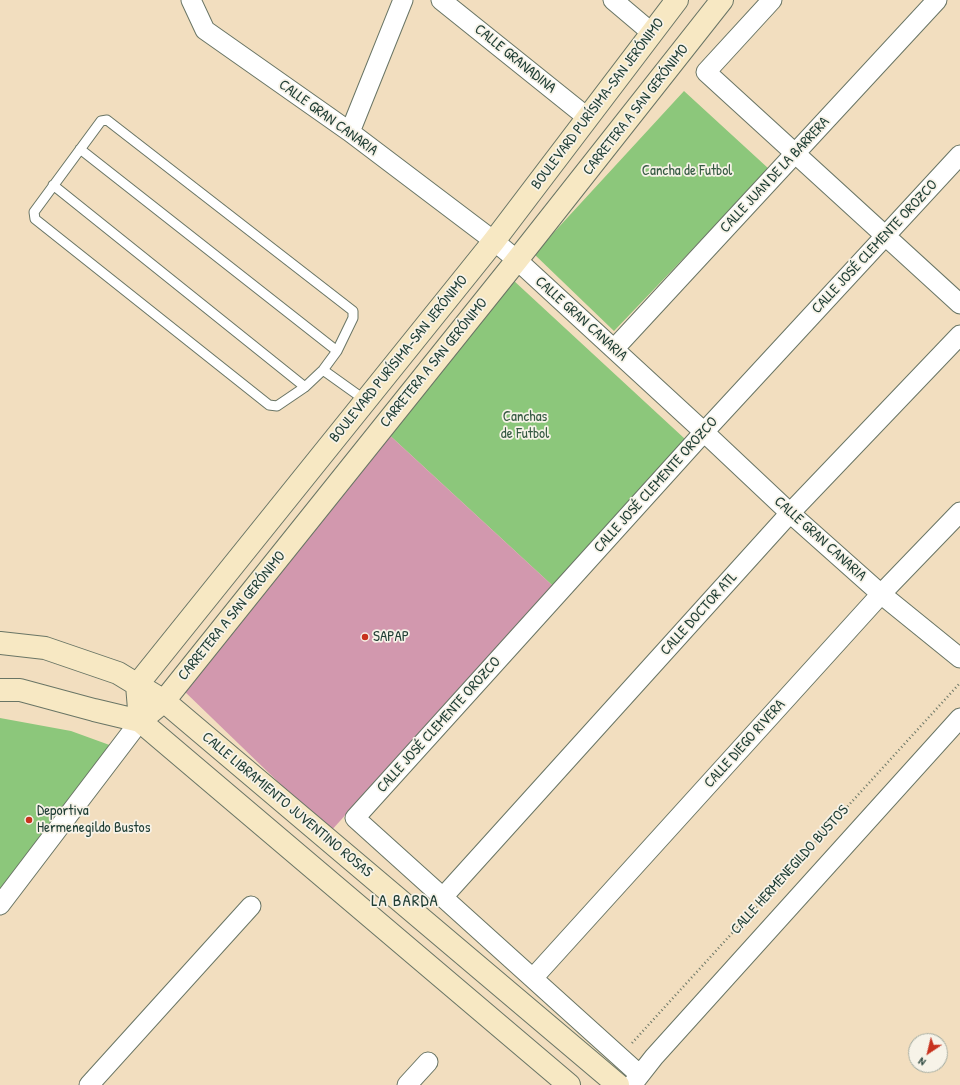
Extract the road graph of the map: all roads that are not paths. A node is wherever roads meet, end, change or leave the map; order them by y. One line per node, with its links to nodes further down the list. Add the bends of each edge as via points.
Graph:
1 (191, 0): 11 (street, CALLE GRAN CANARIA, via 205,30)
2 (403, 0): 11 (street)
3 (441, 0): 10 (street, CALLE GRANADINA)
4 (613, 0): 9 (street)
5 (677, 0): 9 (street, BOULEVARD PURÍSIMA-SAN JERÓNIMO)
6 (722, 0): 18 (street, CARRETERA A SAN GERÓNIMO)
7 (772, 0): 13 (street, via 706,72)
8 (937, 0): 13 (street, CALLE JUAN DE LA BARRERA)
9 (652, 33): 10 (street, BOULEVARD PURÍSIMA-SAN JERÓNIMO)
10 (588, 118): 17 (street, BOULEVARD PURÍSIMA-SAN JERÓNIMO)
11 (350, 132): 17 (street, CALLE GRAN CANARIA)
12 (80, 149): 15 (lane); 22 (lane); 22 (lane, via 101,121 107,120 353,311 353,318)
13 (795, 153): 16 (street); 21 (street, CALLE JUAN DE LA BARRERA)
14 (960, 155): 16 (street, CALLE JOSÉ CLEMENTE OROZCO)
15 (53, 185): 24 (lane); 24 (lane, via 34,212 35,219 269,405 277,406)
16 (886, 236): 19 (street); 26 (street, CALLE JOSÉ CLEMENTE OROZCO)
17 (494, 241): 18 (street, CALLE GRAN CANARIA); 25 (street, BOULEVARD PURÍSIMA-SAN JERÓNIMO)
18 (517, 260): 21 (street, CALLE GRAN CANARIA); 34 (street, CARRETERA A SAN GERÓNIMO)
19 (960, 304)
20 (960, 335): 28 (street, CALLE DOCTOR ATL)
21 (614, 349): 26 (street, CALLE GRAN CANARIA)
22 (337, 351): 23 (lane)
23 (323, 370): 24 (lane); 25 (lane)
24 (305, 386)
25 (365, 400): 32 (street, BOULEVARD PURÍSIMA-SAN JERÓNIMO)
26 (704, 432): 28 (street, CALLE GRAN CANARIA); 37 (street, CALLE JOSÉ CLEMENTE OROZCO, via 355,818)
27 (960, 512): 29 (street, CALLE DIEGO RIVERA)
28 (790, 513): 29 (street, CALLE GRAN CANARIA); 37 (street, CALLE DOCTOR ATL)
29 (881, 594): 31 (street, CALLE GRAN CANARIA); 40 (street, CALLE DIEGO RIVERA)
30 (0, 644): 32 (street, CALLE LIBRAMIENTO JUVENTINO ROSAS, via 45,648 118,674)
31 (960, 658)
32 (137, 685): 34 (street, CALLE LIBRAMIENTO JUVENTINO ROSAS); 36 (street)
33 (0, 690): 36 (street, CALLE LIBRAMIENTO JUVENTINO ROSAS, via 20,690)
34 (164, 701): 36 (street, CARRETERA A SAN GERÓNIMO); 46 (street, CALLE LIBRAMIENTO JUVENTINO ROSAS)
35 (960, 718): 42 (street, CALLE HERMENEGILDO BUSTOS)
36 (140, 721): 38 (street); 45 (street, CALLE LIBRAMIENTO JUVENTINO ROSAS)
37 (443, 897): 40 (street)
38 (0, 905)
39 (251, 906): 43 (street)
40 (533, 978): 42 (street, via 619,1056)
41 (428, 1062): 44 (street)
42 (636, 1080)
43 (89, 1085)
44 (407, 1085)
45 (569, 1085)
46 (618, 1085)

